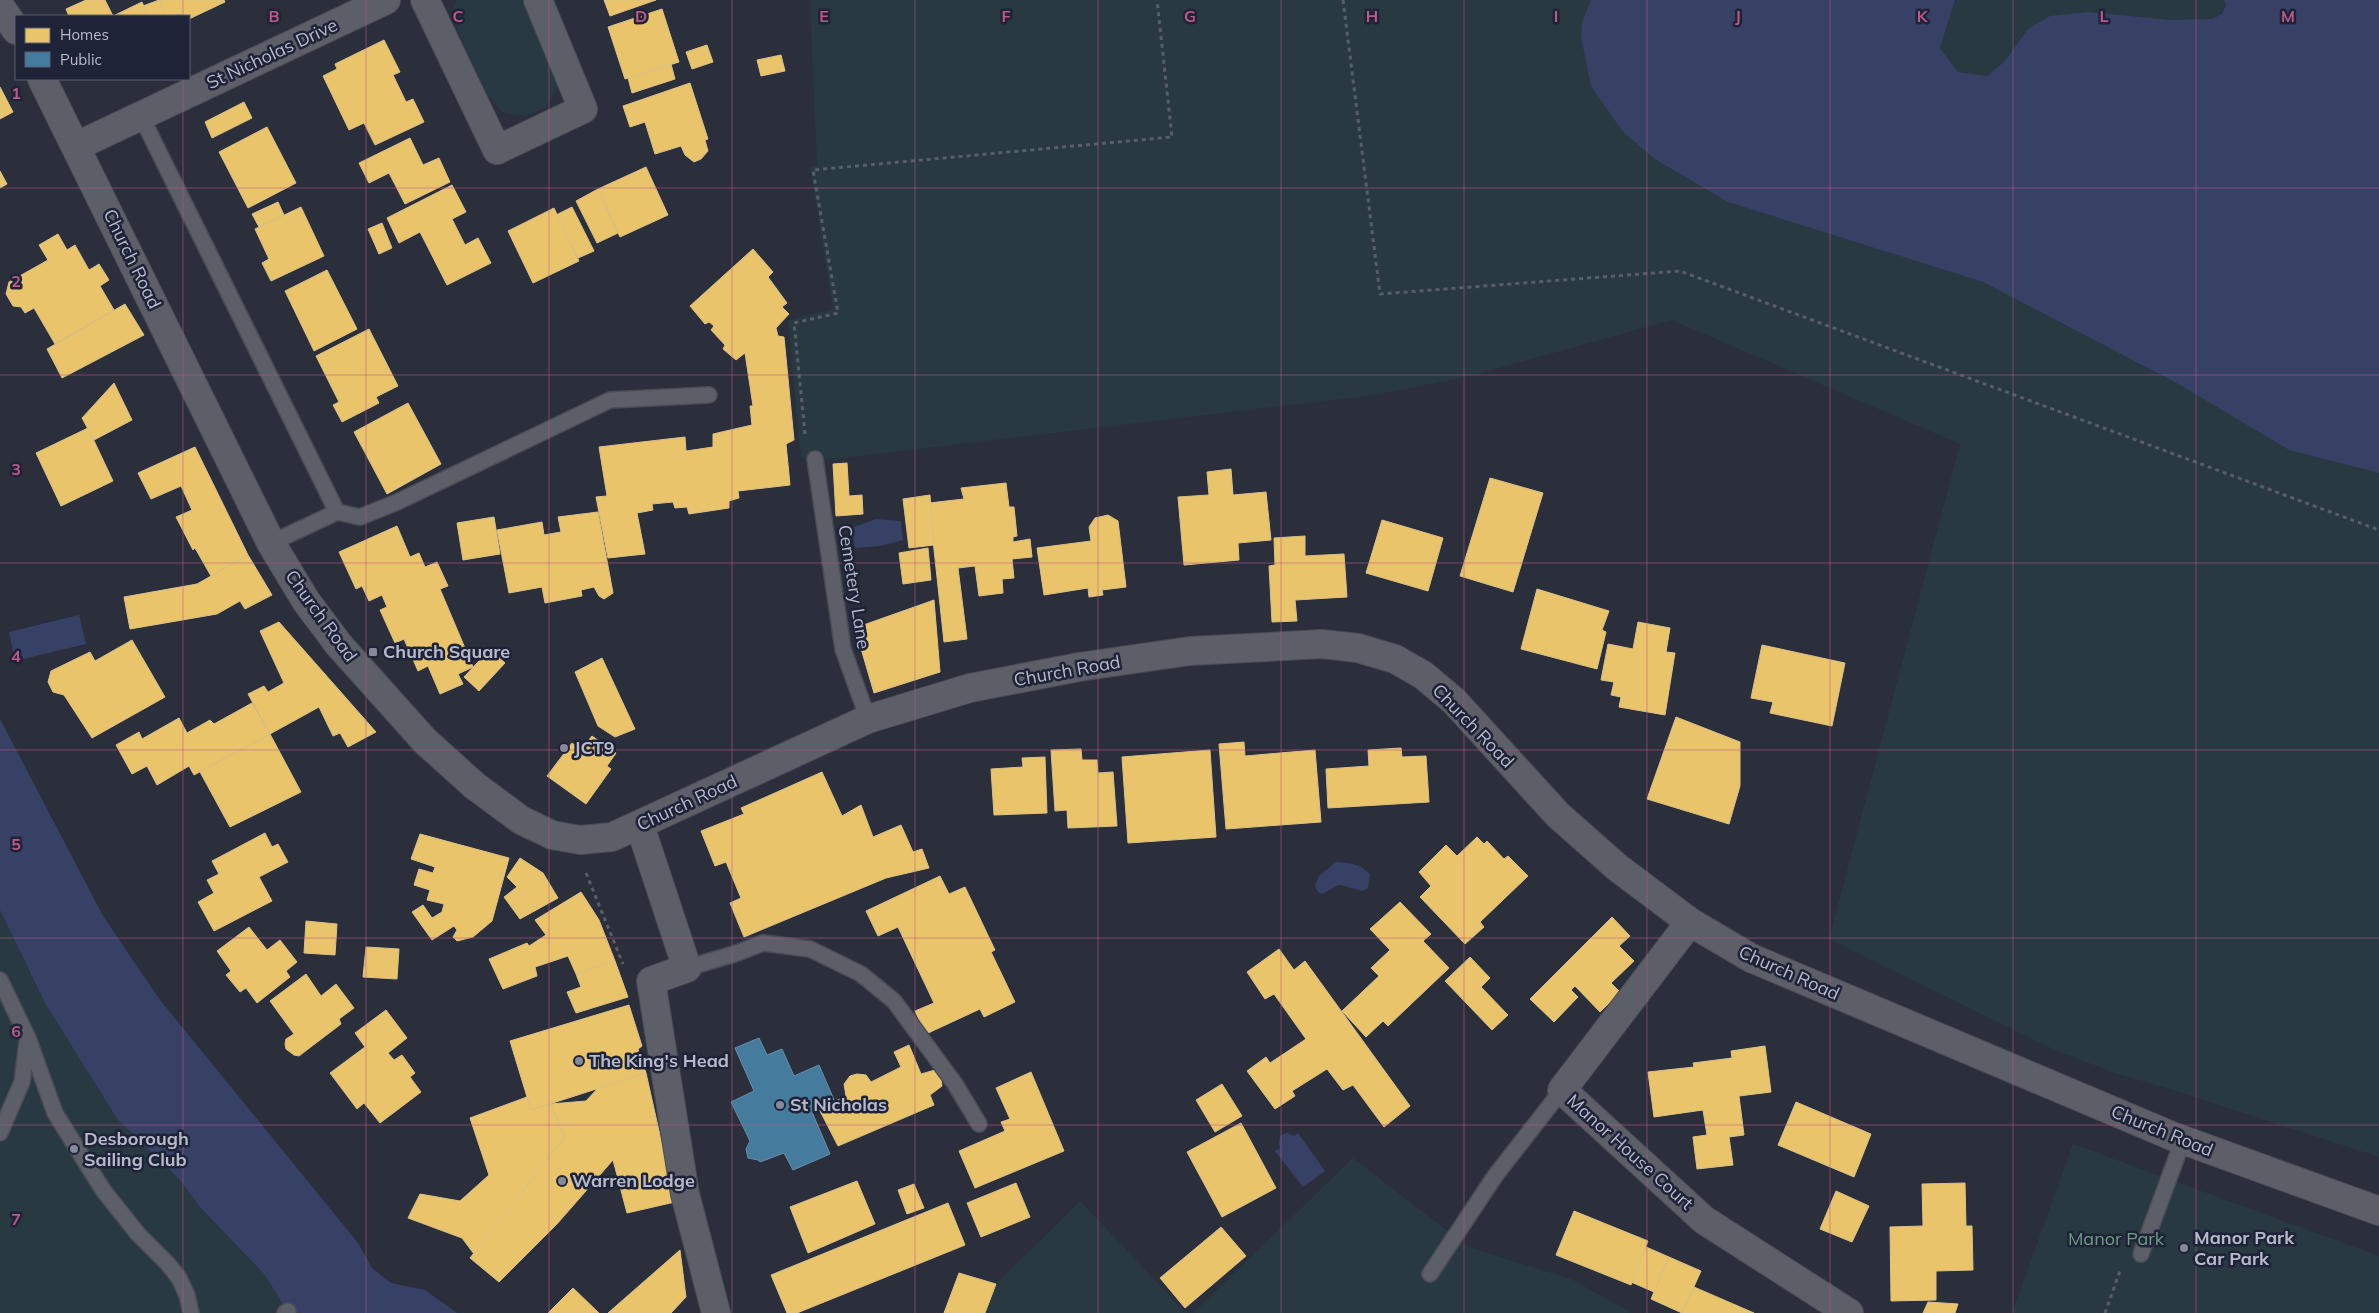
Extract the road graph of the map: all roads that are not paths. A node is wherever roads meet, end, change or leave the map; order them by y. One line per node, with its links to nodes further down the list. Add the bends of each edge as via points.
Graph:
1 (386, 0): 7 (street, St Nicholas Drive)
2 (425, 0): 3 (street, via 497,150 583,109)
3 (538, 0)
4 (0, 6): 5 (street)
5 (15, 28)
6 (43, 80): 8 (street, Church Road)
7 (141, 116): 8 (street, St Nicholas Drive); 11 (lane)
8 (77, 146): 12 (street, Church Road)
9 (709, 395): 11 (lane, via 610,400 395,503 360,517)
10 (815, 458): 13 (lane, Cemetery Lane, via 842,649)
11 (337, 512): 12 (lane)
12 (271, 543): 14 (street, Church Road, via 306,601 339,645 425,741 475,786 521,820 552,835 580,840 612,837)
13 (868, 719): 14 (street, Church Road); 15 (street, Church Road, via 970,688 1079,667 1190,651 1322,644 1358,648 1395,659 1423,675 1454,701 1558,815 1618,868)
14 (640, 826): 16 (street)
15 (1690, 922): 19 (street, Manor House Court); 22 (street, Church Road, via 1751,958)
16 (687, 968): 20 (lane, via 763,943 810,949 862,974 894,1001 955,1084); 27 (street, via 651,981 686,1194)
17 (0, 980): 18 (lane)
18 (28, 1038): 21 (lane, via 22,1082); 26 (lane, via 55,1113 103,1190 179,1278)
19 (1562, 1090): 25 (lane, via 1496,1176); 28 (street, Manor House Court, via 1704,1220)
20 (979, 1124)
21 (0, 1133)
22 (2183, 1140): 23 (street, Church Road); 24 (lane)
23 (2379, 1211)
24 (2141, 1254)
25 (1430, 1274)
26 (191, 1313)
27 (716, 1313)
28 (1849, 1313)

